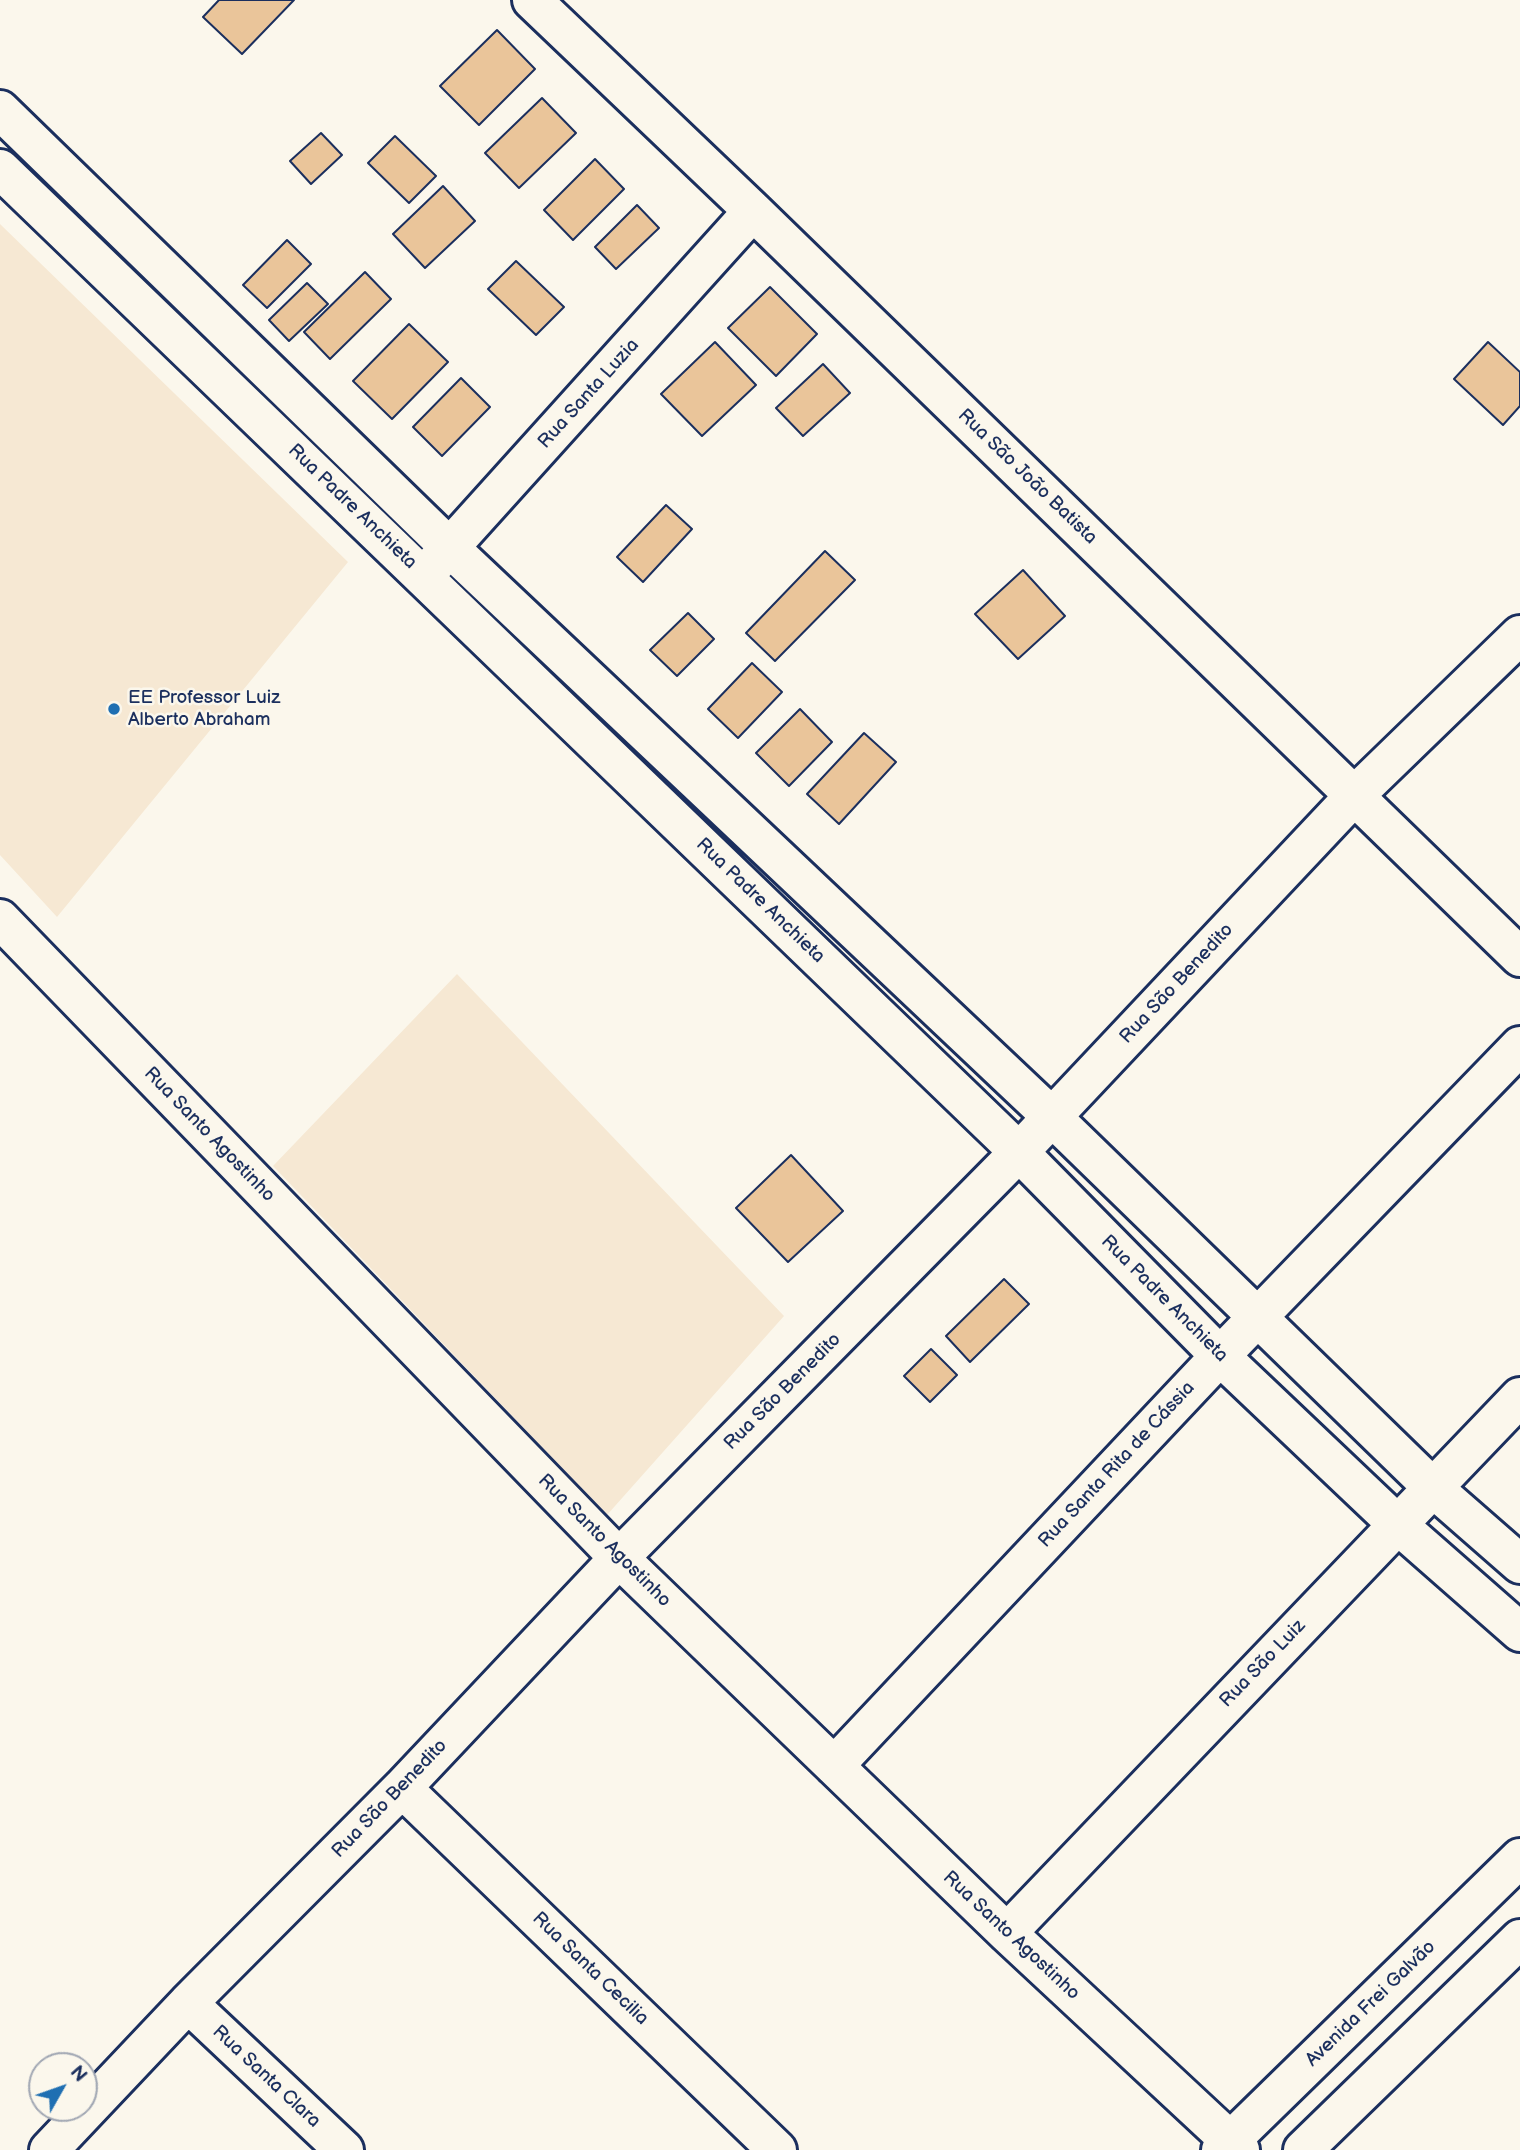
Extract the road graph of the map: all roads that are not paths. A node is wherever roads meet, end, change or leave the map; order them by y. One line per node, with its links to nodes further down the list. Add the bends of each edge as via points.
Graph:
1 (532, 0): 4 (street, Rua São João Batista)
2 (0, 110): 5 (street, Rua Padre Anchieta)
3 (0, 169): 6 (street, Rua Padre Anchieta)
4 (753, 211): 5 (street, Rua Santa Luzia); 8 (street, Rua São João Batista)
5 (450, 548): 6 (street, Rua Santa Luzia); 12 (street, Rua Padre Anchieta)
6 (424, 576): 13 (street, Rua Padre Anchieta)
7 (1520, 635): 8 (street, Rua São Benedito)
8 (1355, 795): 10 (street, Rua São João Batista); 12 (street, Rua São Benedito)
9 (0, 919): 19 (street, Rua Santo Agostinho)
10 (1520, 957)
11 (1520, 1046): 14 (street, Rua Santa Rita de Cássia)
12 (1052, 1117): 13 (street, Rua São Benedito); 14 (street, Rua Padre Anchieta)
13 (1019, 1152): 15 (street, Rua Padre Anchieta); 19 (street, Rua São Benedito)
14 (1259, 1317): 15 (street, Rua Santa Rita de Cássia); 17 (street, Rua Padre Anchieta)
15 (1220, 1356): 18 (street, Rua Padre Anchieta); 22 (street, Rua Santa Rita de Cássia)
16 (1520, 1397): 17 (street, Rua São Luiz)
17 (1432, 1486): 18 (street, Rua São Luiz); 20 (street, Rua Padre Anchieta)
18 (1397, 1524): 21 (street, Rua Padre Anchieta); 25 (street, Rua São Luiz)
19 (619, 1558): 22 (street, Rua Santo Agostinho); 23 (street, Rua São Benedito)
20 (1520, 1564)
21 (1520, 1632)
22 (834, 1766): 25 (street, Rua Santo Agostinho)
23 (402, 1788): 27 (street, Rua São Benedito); 31 (street, Rua Santa Cecilia)
24 (1520, 1858): 28 (street, Avenida Frei Galvão)
25 (1007, 1933): 28 (street, Rua Santo Agostinho)
26 (1520, 1939): 32 (street)
27 (188, 2003): 29 (street, Rua São Benedito); 30 (street, Rua Santa Clara)
28 (1231, 2147)
29 (49, 2150)
30 (344, 2150)
31 (777, 2150)
32 (1303, 2150)

